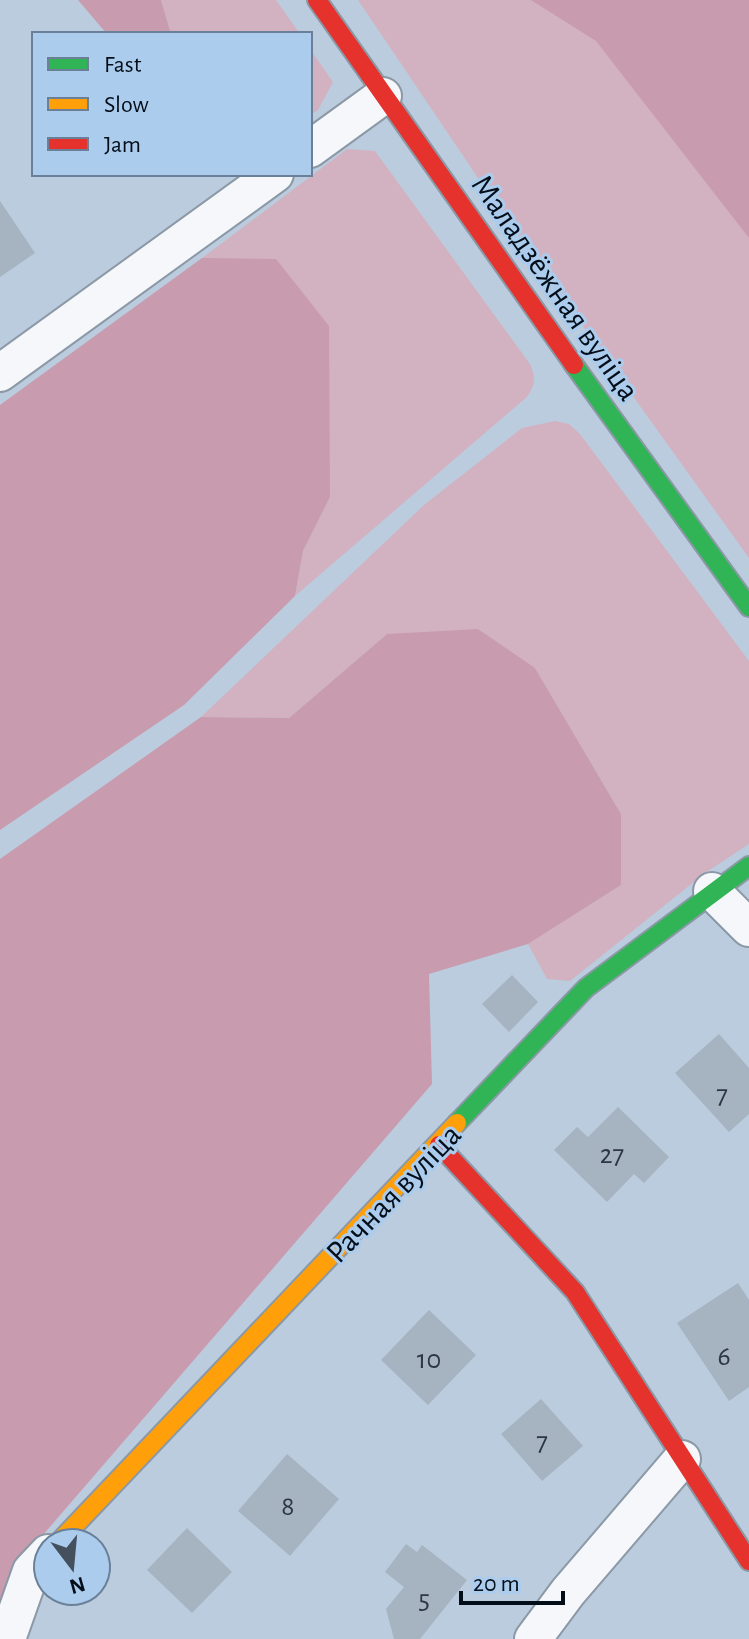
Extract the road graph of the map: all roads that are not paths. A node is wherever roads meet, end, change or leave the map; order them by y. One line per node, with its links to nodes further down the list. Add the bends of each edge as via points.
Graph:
1 (317, 0): 2 (street, Маладзёжная вуліца)
2 (383, 96): 3 (street); 6 (street, Маладзёжная вуліца)
3 (312, 148)
4 (272, 176): 5 (street)
5 (0, 373)
6 (749, 607)
7 (749, 866): 8 (street, Рачная вуліца)
8 (712, 891): 9 (street); 10 (street, Рачная вуліца, via 586,988)
9 (749, 928)
10 (439, 1145): 11 (street, via 575,1292); 12 (street, Рачная вуліца)
11 (682, 1459): 13 (street); 16 (street)
12 (73, 1527)
13 (749, 1561)
14 (32, 1570): 15 (street)
15 (7, 1639)
16 (533, 1639)

